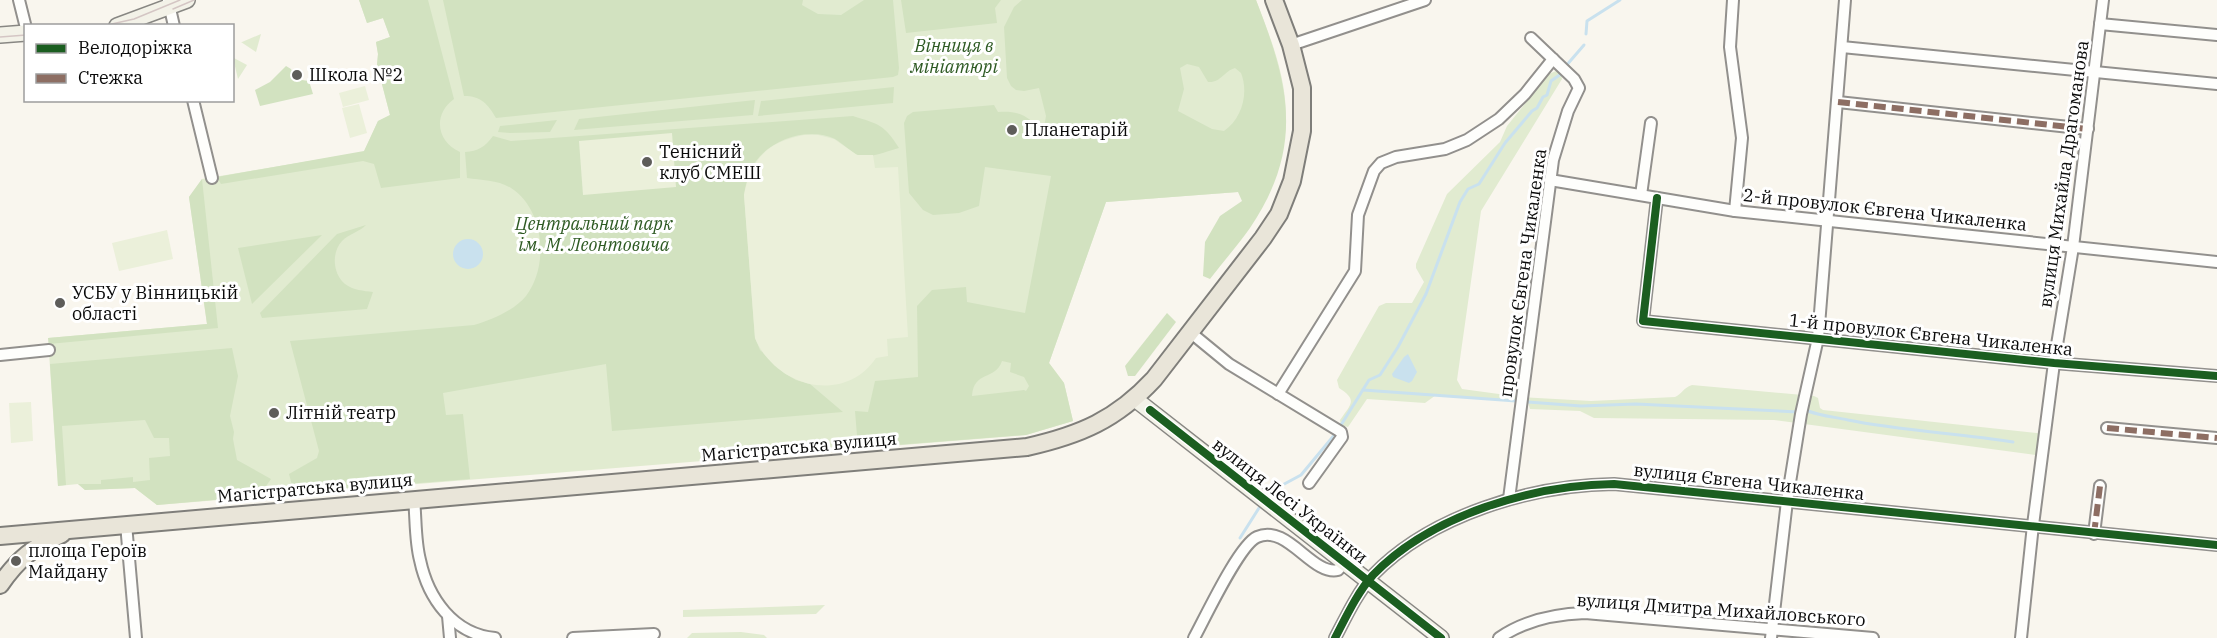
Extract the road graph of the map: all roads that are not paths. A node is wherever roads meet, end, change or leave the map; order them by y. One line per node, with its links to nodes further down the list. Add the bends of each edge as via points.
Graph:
1 (19, 0): 9 (street)
2 (187, 0): 8 (main road)
3 (1274, 0): 17 (main road, Магістратська вулиця)
4 (1425, 0): 17 (street)
5 (1733, 0): 30 (street, via 1730,47 1742,138)
6 (1845, 0): 18 (street)
7 (2103, 0): 12 (street, вулиця Михайла Драгоманова)
8 (169, 4): 10 (main road); 11 (street)
9 (25, 24)
10 (122, 24)
11 (174, 24)
12 (2100, 24): 15 (street); 20 (street, вулиця Михайла Драгоманова)
13 (24, 33): 14 (main road)
14 (0, 34)
15 (2217, 35)
16 (1531, 38): 19 (street, провулок Євгена Чикаленка)
17 (1291, 45): 34 (main road, Магістратська вулиця, via 1303,112 1299,153 1290,186 1279,214 1263,238)
18 (1842, 46): 20 (street); 23 (street)
19 (1553, 59): 27 (street, провулок Євгена Чикаленка, via 1579,88 1568,111); 40 (street, via 1505,112 1467,140 1445,149 1396,157 1374,171 1358,215 1355,270)
20 (2094, 73): 21 (street); 25 (street, вулиця Михайла Драгоманова)
21 (2217, 84)
22 (193, 102): 26 (street)
23 (1838, 102): 25 (street); 31 (street)
24 (1651, 123): 28 (street)
25 (2088, 129): 32 (street, вулиця Михайла Драгоманова)
26 (212, 178)
27 (1550, 180): 28 (street, 2-й провулок Євгена Чикаленка); 47 (street, провулок Євгена Чикаленка)
28 (1641, 195): 29 (street, 2-й провулок Євгена Чикаленка)
29 (1657, 198): 30 (street, 2-й провулок Євгена Чикаленка); 35 (street, 1-й провулок Євгена Чикаленка, via 1643,321)
30 (1736, 211): 31 (street, 2-й провулок Євгена Чикаленка)
31 (1827, 220): 32 (street, 2-й провулок Євгена Чикаленка); 35 (street)
32 (2073, 247): 33 (street, 2-й провулок Євгена Чикаленка); 38 (street, вулиця Михайла Драгоманова)
33 (2217, 262)
34 (1190, 332): 40 (street, via 1229,364); 41 (main road, Магістратська вулиця)
35 (1818, 338): 38 (street, 1-й провулок Євгена Чикаленка); 48 (street)
36 (49, 350): 37 (street)
37 (0, 355)
38 (2054, 363): 39 (street, 1-й провулок Євгена Чикаленка); 50 (street, вулиця Михайла Драгоманова)
39 (2217, 376)
40 (1278, 394): 44 (street, via 1340,430 1342,437)
41 (1136, 399): 46 (main road, Магістратська вулиця, via 1094,427 1027,447); 55 (main road, вулиця Лесі Українки)
42 (2107, 428): 43 (street)
43 (2217, 438)
44 (1309, 483)
45 (2100, 486): 52 (street)
46 (414, 499): 49 (main road, Магістратська вулиця); 58 (street, via 419,559 435,601)
47 (1509, 500): 48 (street, вулиця Євгена Чикаленка, via 1568,487 1614,484); 56 (street, вулиця Євгена Чикаленка, via 1446,524 1405,546)
48 (1786, 501): 50 (street, вулиця Євгена Чикаленка); 59 (street)
49 (126, 524): 51 (main road, Магістратська вулиця); 61 (street)
50 (2033, 525): 52 (street, вулиця Євгена Чикаленка); 70 (street, вулиця Михайла Драгоманова)
51 (74, 529): 53 (main road, Магістратська вулиця); 57 (main road, via 30,551)
52 (2094, 534): 54 (street, вулиця Євгена Чикаленка)
53 (0, 536)
54 (2217, 545)
55 (1344, 563): 56 (main road, вулиця Лесі Українки); 65 (street, via 1338,570 1328,570 1281,539 1258,536 1243,550)
56 (1368, 582): 66 (street, вулиця Євгена Чикаленка); 67 (main road, вулиця Лесі Українки)
57 (0, 585)
58 (448, 616): 62 (street); 63 (street, via 468,631)
59 (1772, 633): 68 (street, вулиця Дмитра Михайловського, via 1609,614 1573,614 1535,621); 69 (street, вулиця Дмитра Михайловського)
60 (654, 634): 64 (street)
61 (136, 638)
62 (450, 638)
63 (495, 638)
64 (573, 638)
65 (1194, 638)
66 (1335, 638)
67 (1441, 638)
68 (1499, 638)
69 (1873, 638)
70 (2021, 638)

